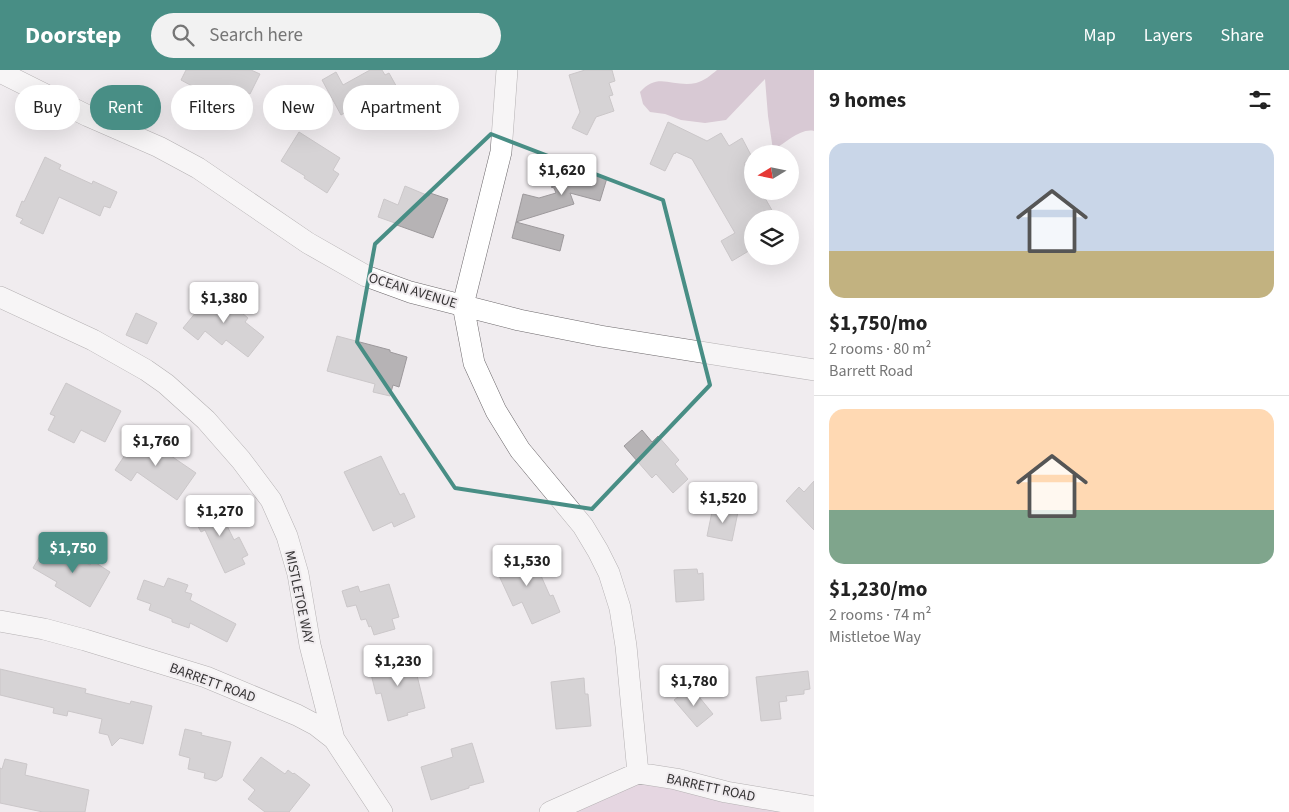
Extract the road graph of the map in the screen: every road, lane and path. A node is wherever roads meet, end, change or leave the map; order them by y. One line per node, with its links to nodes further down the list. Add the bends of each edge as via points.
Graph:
1 (507, 70): 4 (street, via 501,152)
2 (3, 76): 4 (street, OCEAN AVENUE, via 198,168 308,243 366,276 410,292)
3 (0, 297): 7 (street, MISTLETOE WAY, via 93,340 146,370 206,420 241,460 270,500 288,536 310,645)
4 (463, 305): 5 (street, OCEAN AVENUE, via 600,336); 8 (street, via 474,363 496,411 520,450 583,526 609,573 620,608 626,646)
5 (814, 370)
6 (0, 621): 7 (street, BARRETT ROAD, via 44,629 206,677 297,715)
7 (334, 739): 10 (street, BARRETT ROAD)
8 (638, 773): 9 (street, BARRETT ROAD); 11 (street)
9 (814, 807)
10 (382, 812)
11 (550, 812)

